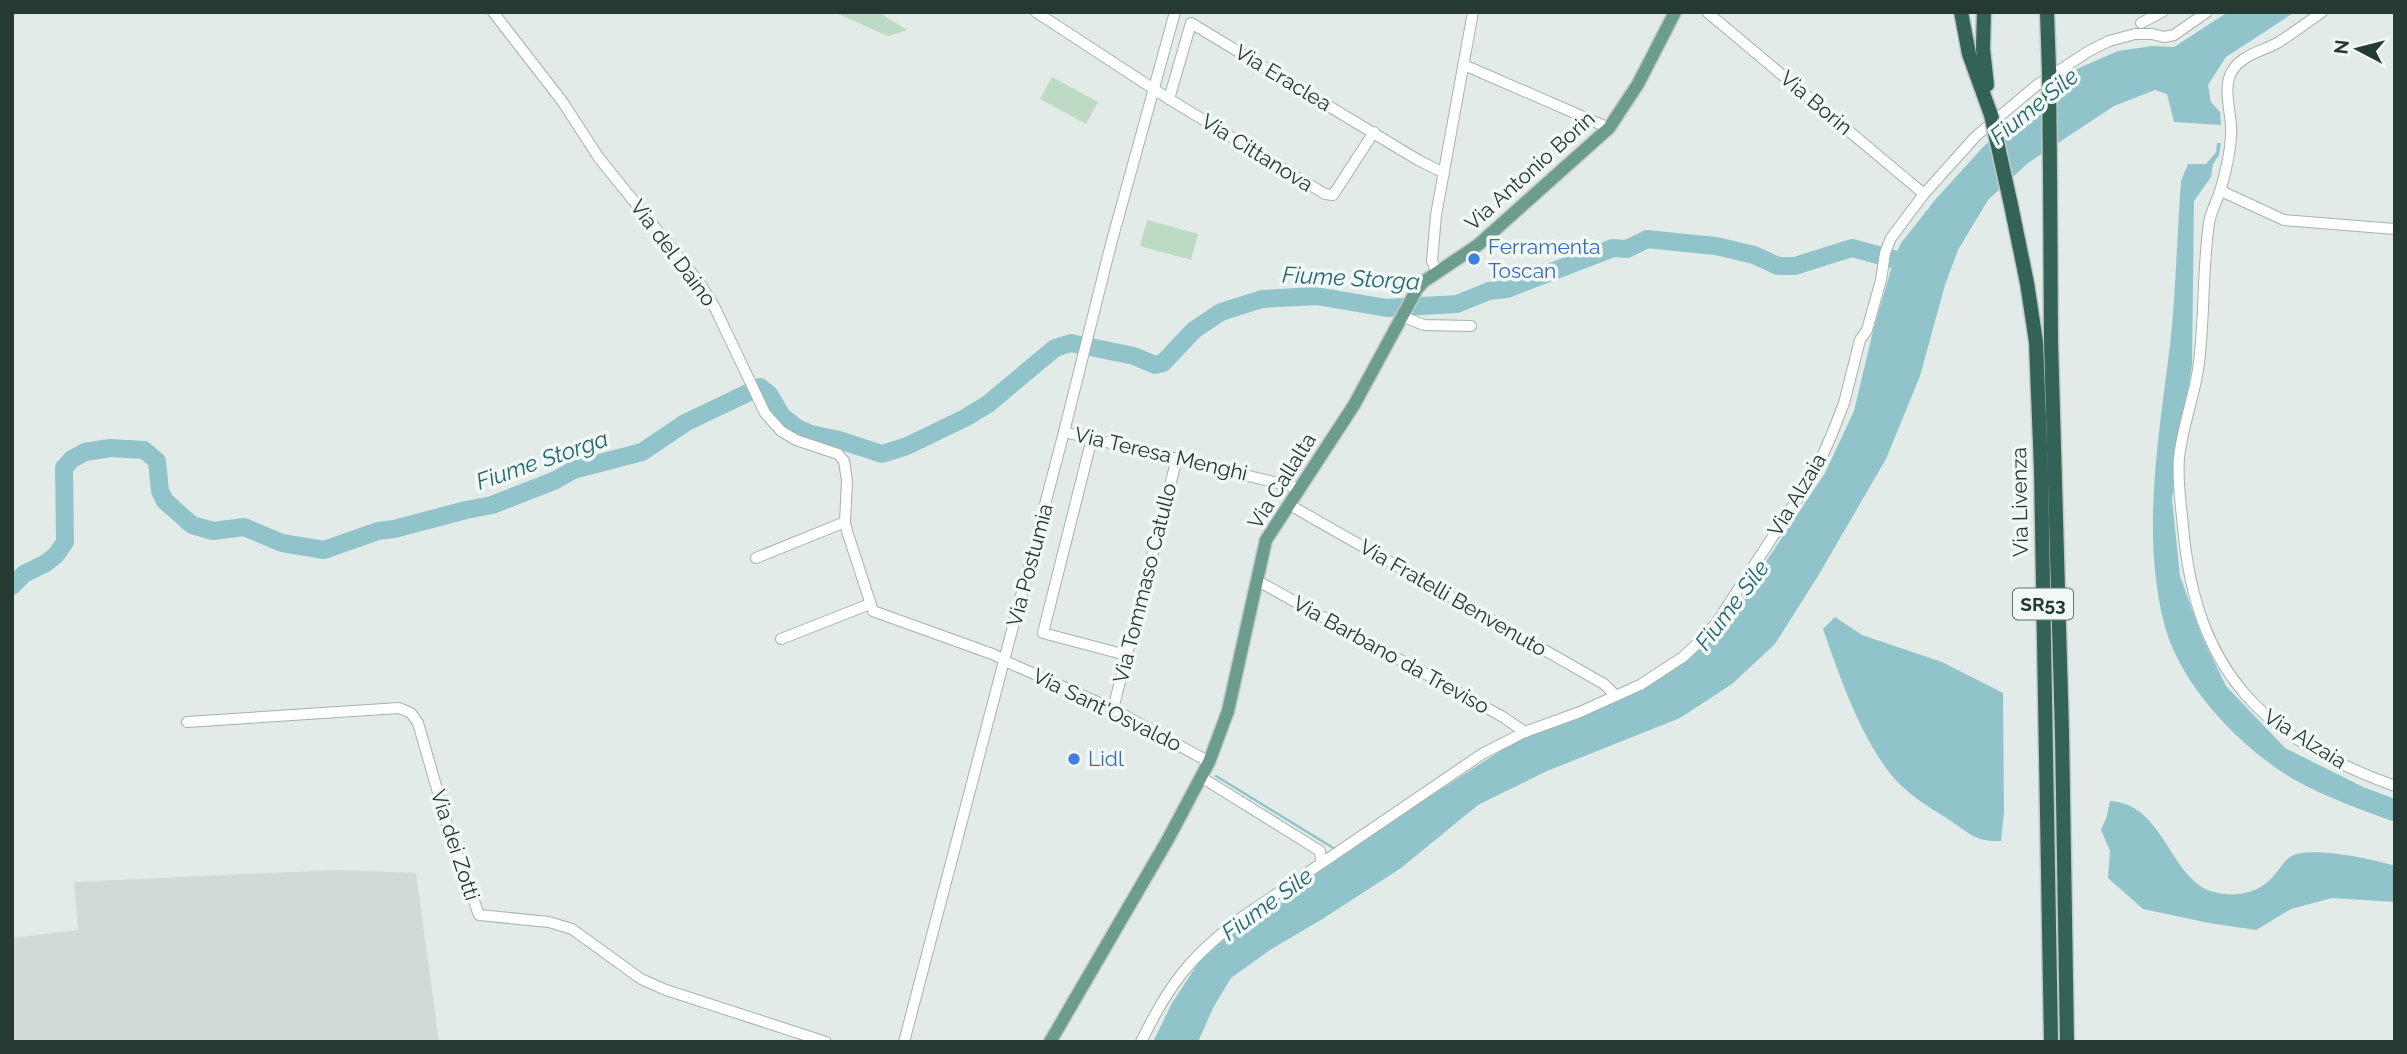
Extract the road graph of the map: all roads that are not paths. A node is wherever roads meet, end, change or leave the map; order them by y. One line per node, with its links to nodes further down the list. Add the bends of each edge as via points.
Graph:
1 (493, 12): 35 (street, Via del Daino, via 562,101 599,158 699,282 765,413 781,431 838,454 844,461 848,481)
2 (1036, 12): 18 (street)
3 (1175, 12): 18 (street, Via Postumia)
4 (1473, 12): 17 (street)
5 (1675, 12): 21 (main road, Via Antonio Borin)
6 (1707, 12): 25 (street, Via Borin)
7 (1951, 12): 16 (highway)
8 (1961, 12): 16 (highway, Via Livenza / SR53)
9 (1984, 12): 20 (highway, via 1983,49)
10 (2049, 12): 55 (highway, Via Livenza / SR53, bridge, via 2051,341)
11 (2162, 12): 15 (street)
12 (2207, 12): 14 (street, Via Alzaia)
13 (2322, 12): 24 (street, Via Alzaia, via 2276,44 2252,53 2230,75 2231,134)
14 (2193, 16): 15 (street, Via Alzaia, via 2174,35 2164,37)
15 (2141, 23): 25 (street, Via Alzaia, via 2037,85 1976,136)
16 (1969, 54): 20 (highway, Via Livenza / SR53)
17 (1464, 65): 21 (street); 23 (street)
18 (1154, 89): 19 (street, Via Cittanova); 30 (street, Via Postumia)
19 (1169, 99): 22 (street, Via Cittanova, via 1329,196); 22 (street, Via Eraclea, via 1191,23)
20 (1991, 115): 54 (highway, Via Livenza / SR53, bridge, via 2036,342)
21 (1609, 128): 27 (main road, Via Antonio Borin, via 1478,245)
22 (1374, 132): 23 (street, Via Eraclea)
23 (1444, 173): 27 (street, via 1432,251)
24 (2221, 191): 26 (street, via 2292,222); 48 (street, Via Alzaia, via 2209,224 2198,368 2179,459 2191,585 2223,664 2266,718 2342,765)
25 (1924, 194): 42 (street, Via Alzaia, via 1891,238 1844,403 1804,489 1701,640 1659,674)
26 (2395, 229)
27 (1437, 273): 28 (main road, Via Callalta, via 1423,282)
28 (1401, 315): 29 (street, via 1424,325); 33 (main road, Via Callalta, via 1353,405)
29 (1471, 326)
30 (1064, 432): 31 (street, Via Teresa Menghi); 41 (street, Via Postumia)
31 (1092, 438): 32 (street, Via Teresa Menghi); 40 (street, via 1044,633)
32 (1177, 458): 33 (street, Via Teresa Menghi); 40 (street, Via Tommaso Catullo)
33 (1299, 488): 34 (main road, Via Callalta)
34 (1288, 504): 37 (main road, Via Callalta, via 1266,540); 42 (street, Via Fratelli Benvenuto, via 1604,684)
35 (845, 522): 36 (street); 38 (street, Via del Daino)
36 (756, 558)
37 (1256, 580): 45 (street, Via Barbano da Treviso); 46 (main road, Via Callalta, via 1233,691)
38 (877, 611): 39 (street); 41 (street)
39 (781, 639)
40 (1126, 655): 43 (street, Via Tommaso Catullo)
41 (1004, 661): 43 (street, Via Sant'Osvaldo); 51 (street, Via Postumia)
42 (1616, 696): 45 (street, Via Alzaia)
43 (1113, 709): 46 (street, Via Sant'Osvaldo)
44 (187, 722): 50 (street, Via dei Zotti, via 399,708 411,713 480,915 572,929 641,979)
45 (1525, 732): 49 (street, Via Alzaia, via 1482,754)
46 (1209, 762): 47 (main road, Via Callalta)
47 (1201, 777): 49 (street, via 1320,851); 52 (main road, Via Callalta)
48 (2395, 786)
49 (1321, 861): 53 (street, Via Alzaia, via 1210,942 1174,982)
50 (826, 1042)
51 (904, 1042)
52 (1050, 1042)
53 (1141, 1042)
54 (2051, 1042)
55 (2067, 1042)

